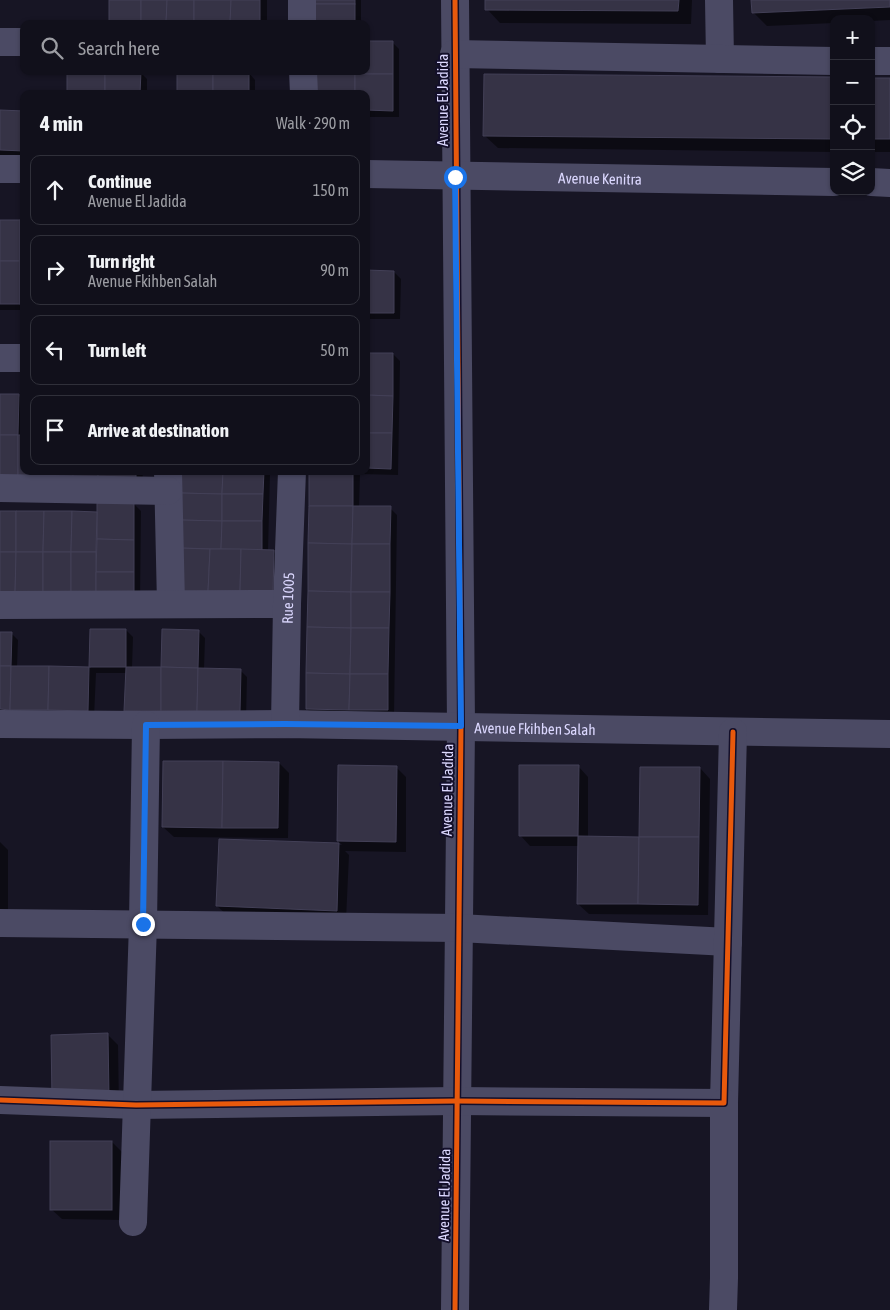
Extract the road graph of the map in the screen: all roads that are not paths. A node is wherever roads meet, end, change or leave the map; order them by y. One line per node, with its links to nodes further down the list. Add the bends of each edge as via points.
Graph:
1 (302, 0): 4 (street)
2 (455, 0): 7 (street, Avenue El Jadida)
3 (719, 0): 8 (street)
4 (302, 20)
5 (0, 42): 6 (street)
6 (20, 42)
7 (454, 54): 8 (street); 17 (street, Avenue El Jadida)
8 (720, 59): 9 (street)
9 (830, 61)
10 (875, 61): 11 (street)
11 (890, 61)
12 (303, 75): 13 (street)
13 (304, 90)
14 (0, 169): 15 (street)
15 (20, 169)
16 (370, 174): 17 (street, Avenue Kenitra)
17 (455, 177): 18 (street, Avenue Kenitra); 32 (street, Avenue El Jadida)
18 (830, 182)
19 (875, 182): 20 (street)
20 (890, 183)
21 (0, 358): 22 (street)
22 (20, 358)
23 (292, 475): 27 (street, Rue 1005)
24 (168, 481): 25 (street); 26 (street)
25 (0, 488)
26 (170, 604): 27 (street); 28 (street)
27 (287, 604): 30 (street, Rue 1005)
28 (0, 605)
29 (0, 724): 31 (street, Avenue Fkihben Salah)
30 (285, 724): 31 (street, Avenue Fkihben Salah); 32 (street, Avenue Fkihben Salah)
31 (146, 725): 36 (street)
32 (461, 726): 33 (street, Avenue Fkihben Salah); 37 (street, Avenue El Jadida)
33 (733, 732): 34 (street, Avenue Fkihben Salah); 38 (street)
34 (890, 734)
35 (0, 923): 36 (street)
36 (143, 924): 37 (street); 42 (street)
37 (459, 928): 38 (street); 40 (street, Avenue El Jadida)
38 (728, 942): 41 (street)
39 (0, 1100): 42 (street)
40 (457, 1101): 41 (street); 42 (street); 44 (street, Avenue El Jadida)
41 (724, 1103): 45 (street)
42 (136, 1105): 43 (street)
43 (133, 1222)
44 (455, 1310)
45 (723, 1310)

